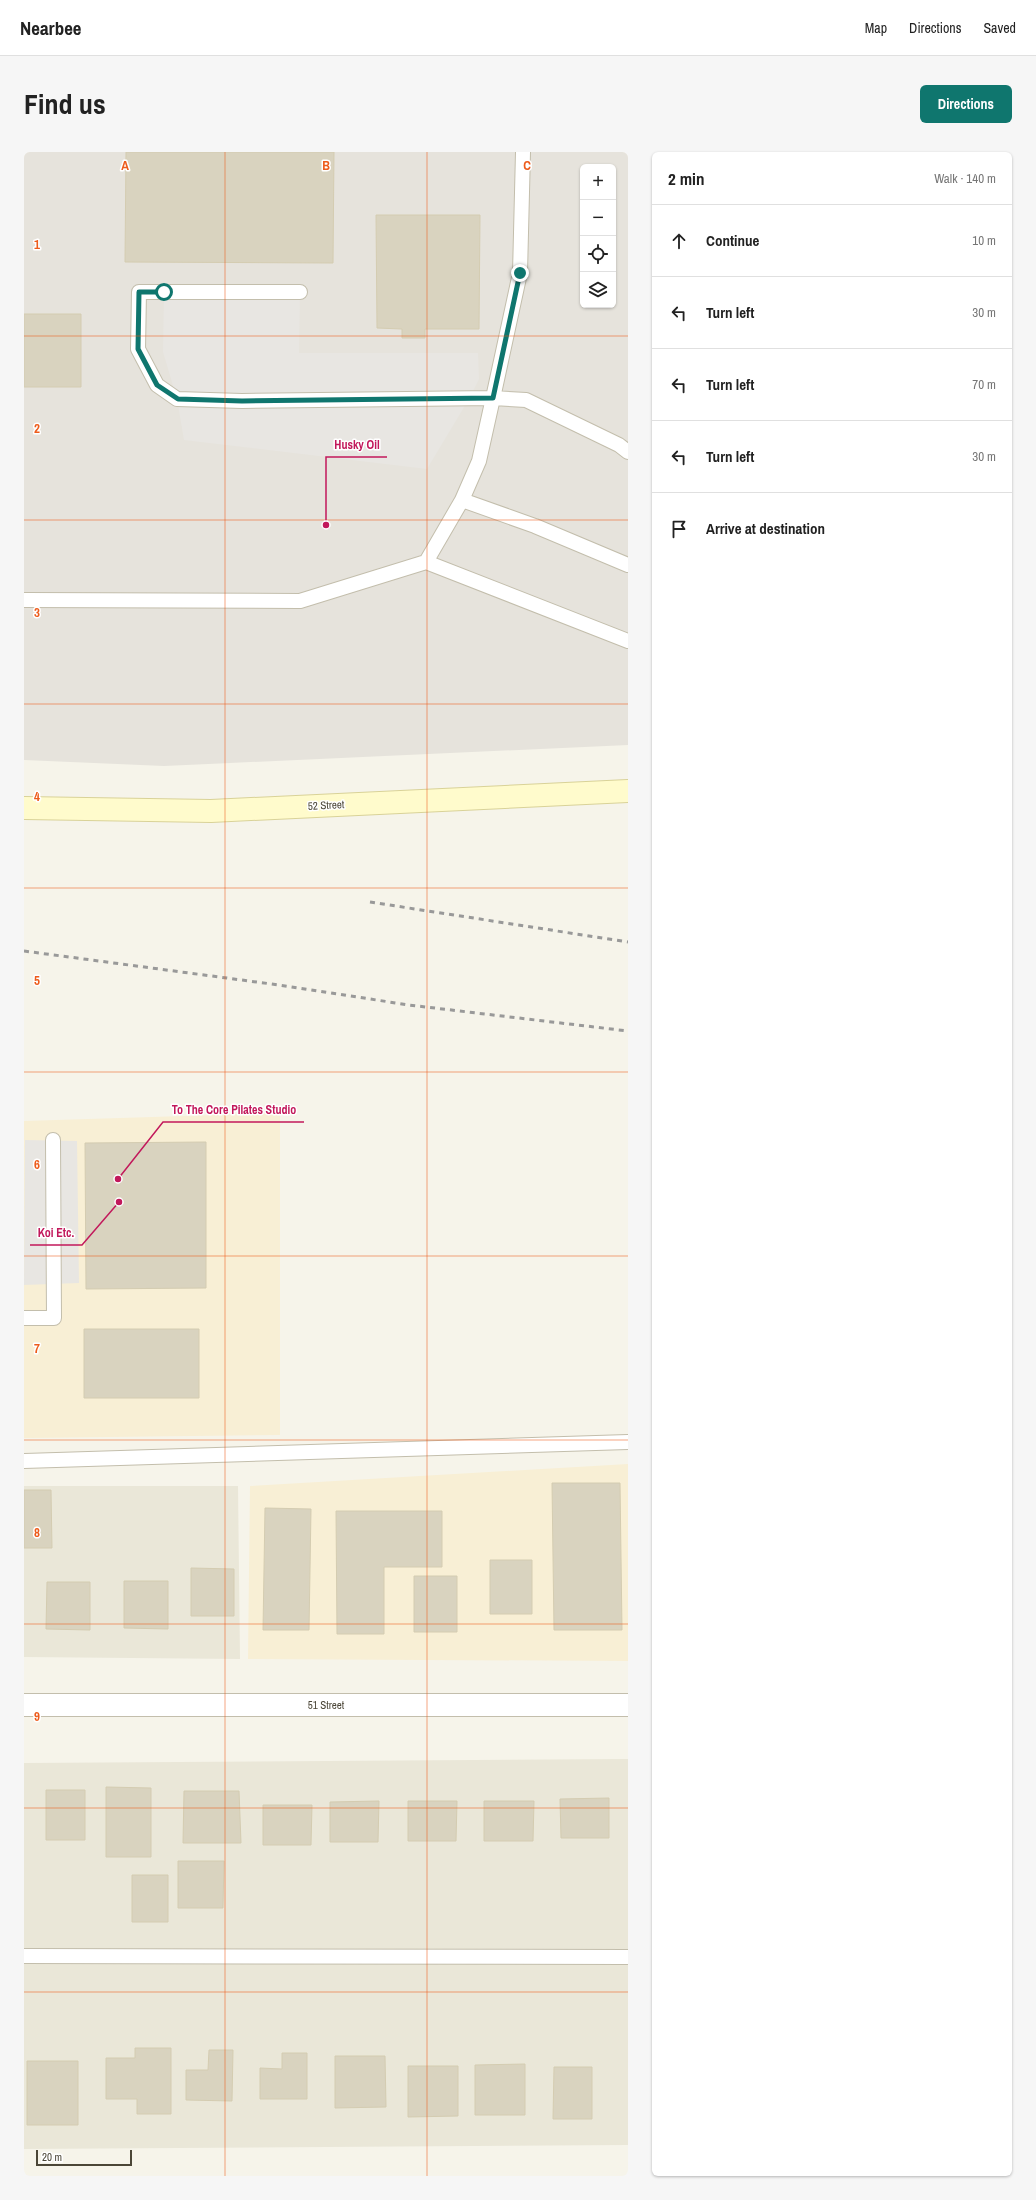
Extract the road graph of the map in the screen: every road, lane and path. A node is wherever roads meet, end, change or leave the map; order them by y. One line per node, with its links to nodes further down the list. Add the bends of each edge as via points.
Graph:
1 (524, 152): 3 (lane, via 520,273)
2 (300, 292): 3 (lane, via 139,292 138,349 157,385 178,399 242,401)
3 (493, 398): 4 (lane, via 526,400 619,445); 5 (lane, via 479,461)
4 (628, 452)
5 (462, 500): 6 (lane); 7 (lane, via 535,526)
6 (426, 562): 8 (lane, via 300,601); 9 (lane)
7 (628, 565)
8 (24, 600)
9 (628, 641)
10 (628, 791): 11 (main road, 52 Street, via 211,811)
11 (24, 808)
12 (53, 1140): 13 (lane, via 54,1318)
13 (24, 1318)
14 (628, 1442): 15 (lane)
15 (24, 1461)
16 (24, 1705): 17 (street, 51 Street)
17 (628, 1706)
18 (24, 1956): 19 (lane)
19 (628, 1957)

